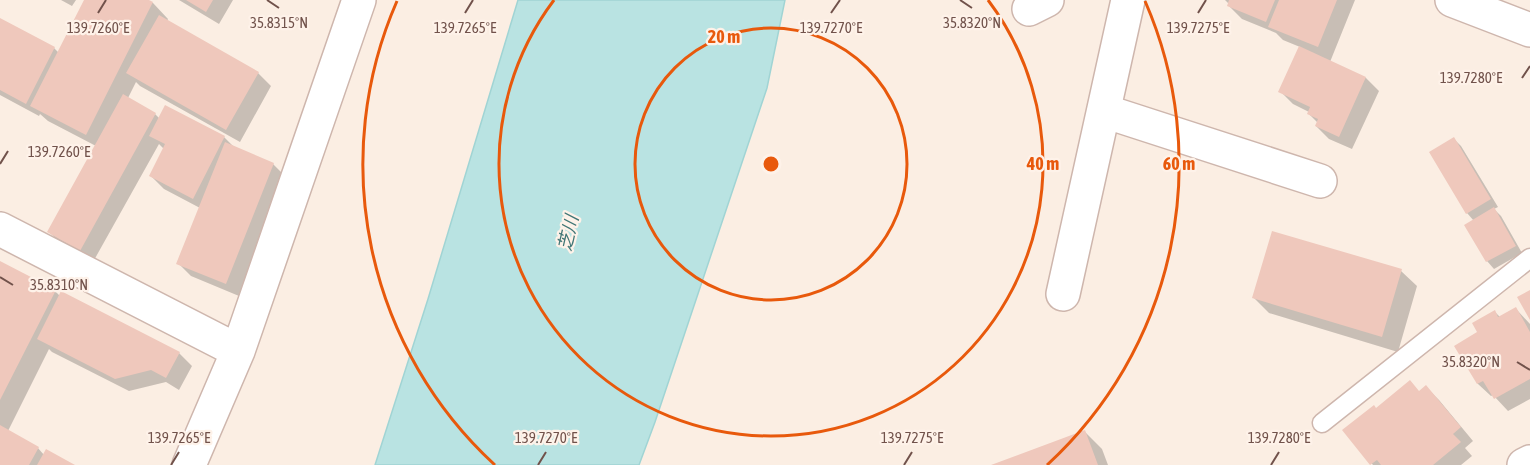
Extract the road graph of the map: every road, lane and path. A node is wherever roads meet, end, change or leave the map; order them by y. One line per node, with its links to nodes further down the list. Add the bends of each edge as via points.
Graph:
1 (359, 0): 10 (street)
2 (1128, 0): 5 (street)
3 (1452, 0): 4 (street)
4 (1530, 30)
5 (1104, 111): 6 (street); 9 (street)
6 (1320, 181)
7 (0, 229): 10 (street)
8 (1530, 258): 11 (lane)
9 (1063, 294)
10 (238, 351): 13 (street)
11 (1322, 423)
12 (1530, 462): 14 (street)
13 (189, 465)
14 (1524, 465)

